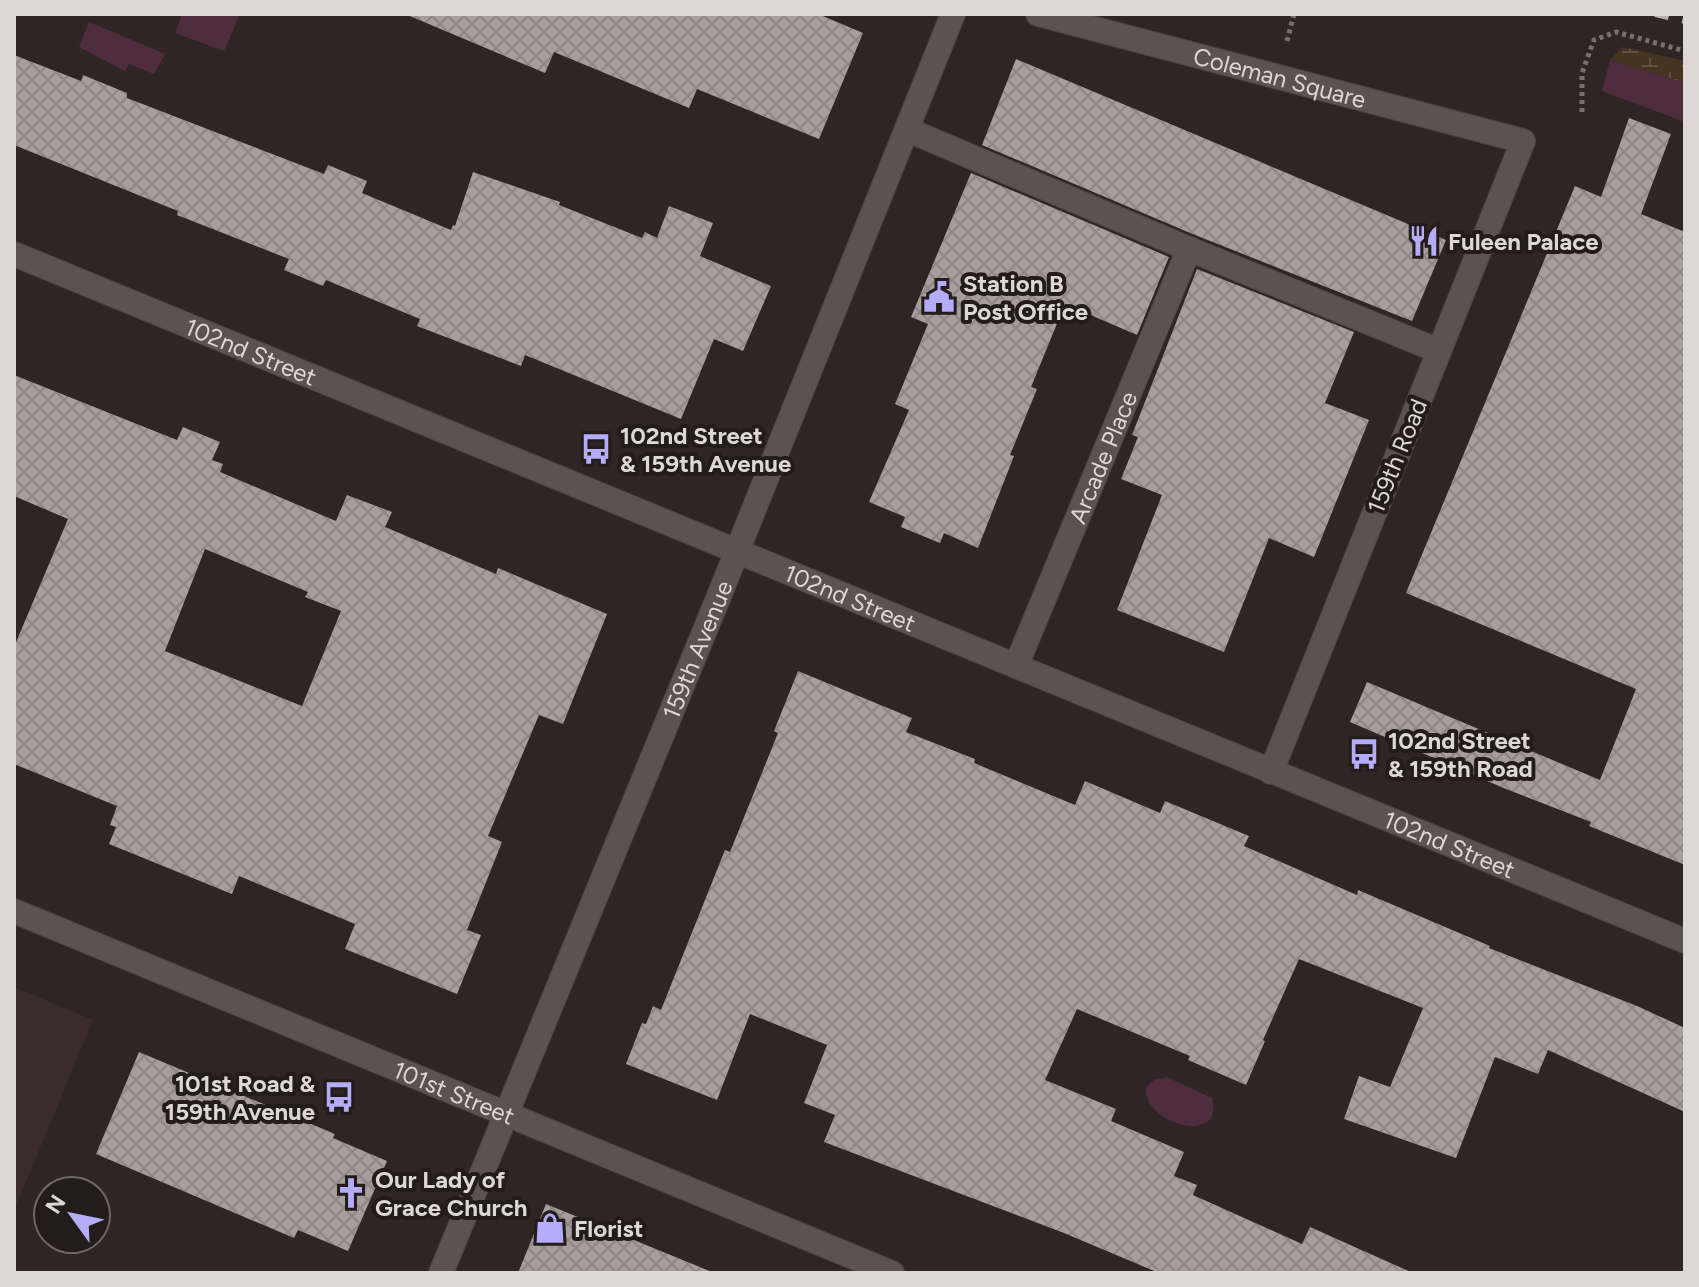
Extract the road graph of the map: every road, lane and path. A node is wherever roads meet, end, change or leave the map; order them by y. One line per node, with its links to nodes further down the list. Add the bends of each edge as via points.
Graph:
1 (1038, 14): 8 (street, Coleman Square)
2 (1294, 14): 4 (path)
3 (951, 19): 7 (street, 159th Avenue)
4 (1287, 42)
5 (1685, 51): 6 (path, via 1616,32 1594,40 1582,73)
6 (1582, 112)
7 (908, 130): 9 (street); 12 (street, 159th Avenue)
8 (1523, 141): 11 (street, 159th Road)
9 (1189, 249): 11 (street); 13 (street, Arcade Place)
10 (14, 254): 12 (street, 102nd Street)
11 (1439, 351): 14 (street, 159th Road)
12 (737, 551): 13 (street, 102nd Street); 17 (street, 159th Avenue)
13 (1016, 666): 14 (street, 102nd Street)
14 (1271, 772): 16 (street, 102nd Street)
15 (14, 911): 17 (street, 101st Street)
16 (1685, 941)
17 (507, 1113): 18 (street, 159th Avenue); 19 (street, 101st Street)
18 (441, 1273)
19 (892, 1273)

